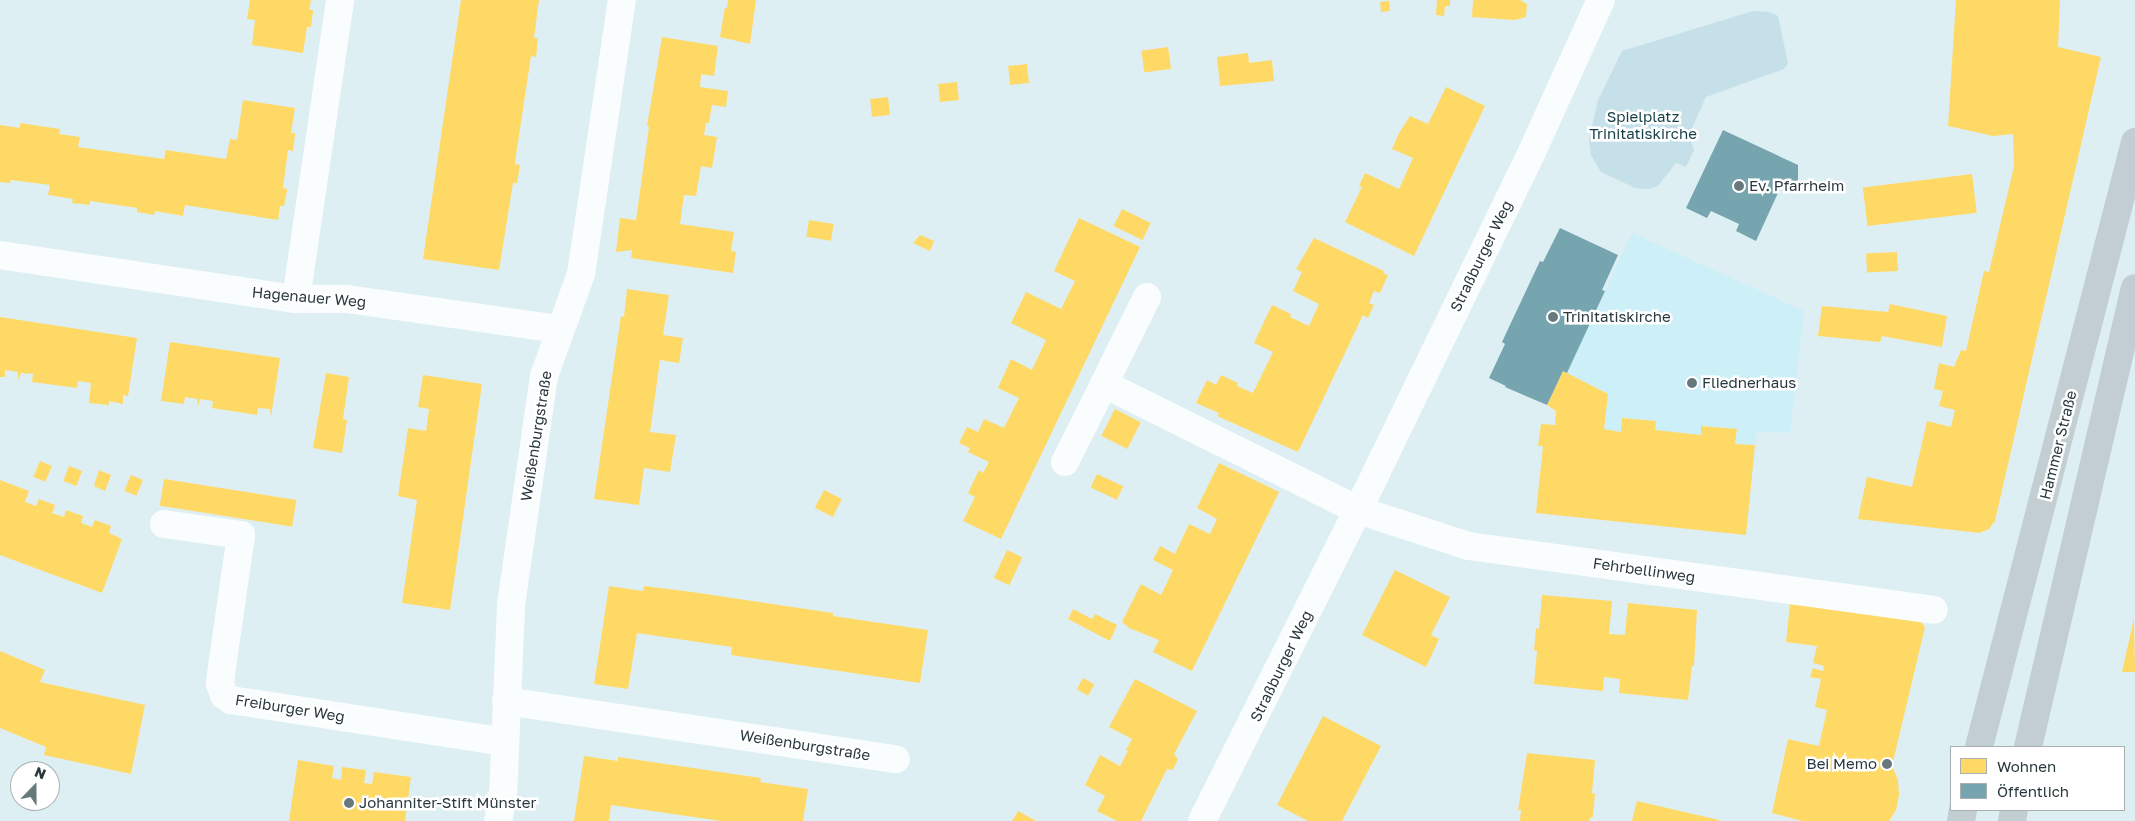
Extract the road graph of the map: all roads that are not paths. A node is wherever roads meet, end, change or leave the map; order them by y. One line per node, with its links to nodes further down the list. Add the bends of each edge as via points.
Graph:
1 (340, 0): 7 (street)
2 (622, 0): 9 (street, Weißenburgstraße, via 581,274)
3 (1601, 0): 12 (street, Straßburger Weg, via 1531,154)
4 (2135, 142): 17 (main road, Hammer Straße)
5 (0, 255): 7 (street, Hagenauer Weg)
6 (1147, 298): 10 (street)
7 (296, 299): 9 (street, Hagenauer Weg, via 347,298)
8 (2133, 301): 18 (main road)
9 (559, 329): 15 (street, Weißenburgstraße, via 544,376 511,605)
10 (1104, 384): 11 (street); 12 (street)
11 (1065, 462)
12 (1358, 510): 14 (street, Fehrbellinweg, via 1468,546); 21 (street, Straßburger Weg)
13 (164, 524): 16 (street, Freiburger Weg, via 242,535 220,684 224,696 231,700)
14 (1934, 610)
15 (506, 701): 16 (street, Weißenburgstraße); 19 (street, Weißenburgstraße)
16 (505, 742): 20 (street, Weißenburgstraße, via 503,798)
17 (1979, 746)
18 (2028, 746)
19 (896, 759)
20 (498, 821)
21 (1202, 821)

